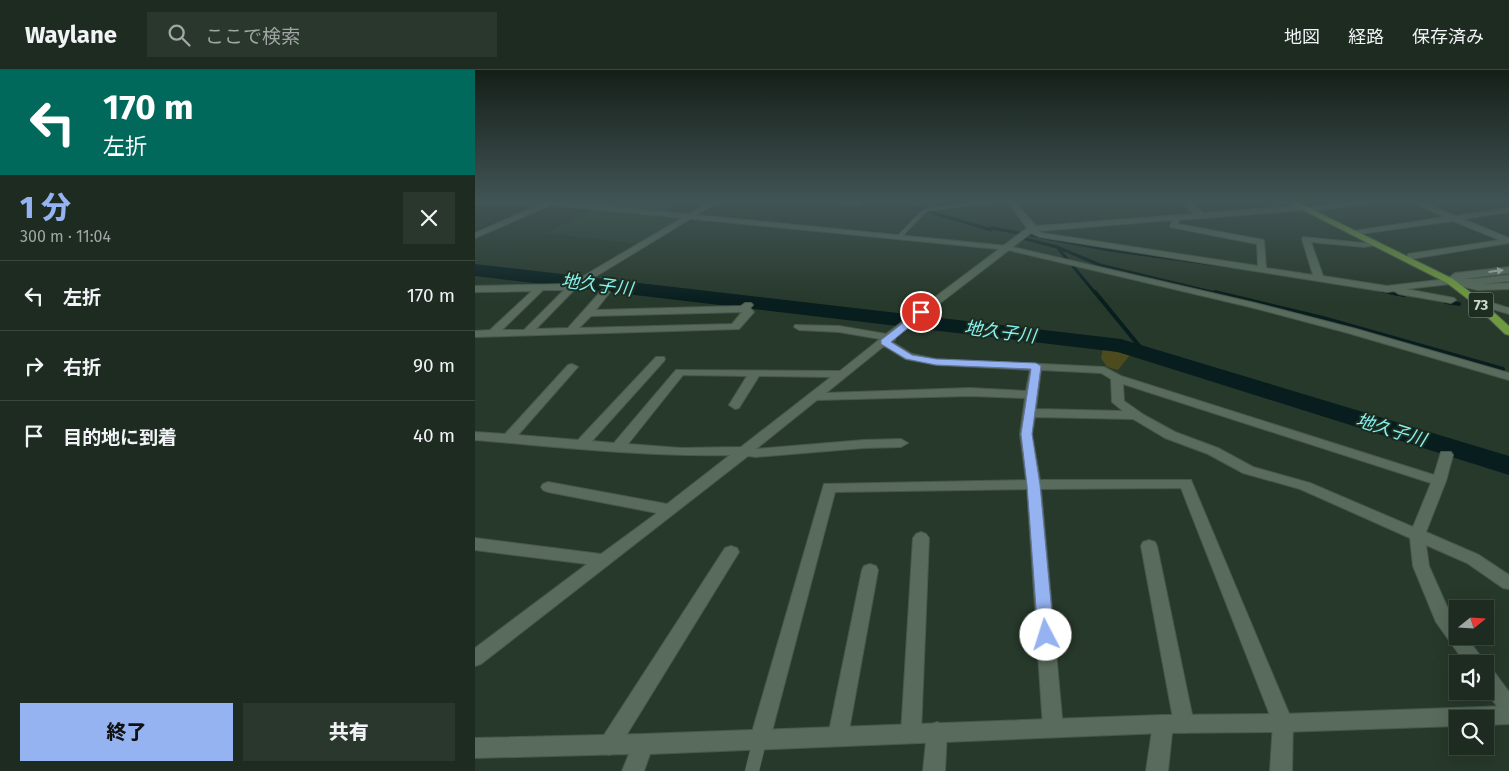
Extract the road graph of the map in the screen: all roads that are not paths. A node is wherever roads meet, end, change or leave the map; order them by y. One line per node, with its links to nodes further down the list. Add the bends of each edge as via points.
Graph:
1 (659, 235): 20 (street)
2 (875, 235): 9 (street)
3 (901, 235): 9 (lane)
4 (1024, 235): 12 (street)
5 (1039, 235): 14 (street)
6 (1223, 235): 14 (street, via 1261,242)
7 (1357, 235): 11 (main road, 73)
8 (1494, 235): 10 (street)
9 (899, 237): 12 (street)
10 (1509, 241): 13 (street)
11 (1374, 243): 17 (street, via 1363,245 1306,239); 18 (main road, 73)
12 (1011, 245): 35 (street); 41 (street, via 1352,331)
13 (1411, 256)
14 (1261, 269): 17 (street)
15 (1509, 270): 18 (street, one-way to 15, via 1455,276)
16 (1509, 278): 18 (street)
17 (1319, 279): 23 (street)
18 (1450, 281): 19 (street, via 1478,287); 23 (street); 26 (main road, 73)
19 (1509, 286)
20 (573, 287): 21 (street); 31 (street)
21 (539, 288): 22 (street); 33 (street)
22 (475, 289)
23 (1387, 289): 25 (street)
24 (605, 292): 28 (street)
25 (1451, 300)
26 (1476, 301): 27 (street); 32 (main road, 73)
27 (1509, 311)
28 (587, 313): 30 (street); 30 (street, via 746,307 749,312 735,328)
29 (799, 327): 35 (street, via 839,329)
30 (571, 331): 31 (street)
31 (527, 332): 33 (street)
32 (1509, 332)
33 (493, 333): 34 (street)
34 (475, 334)
35 (888, 340): 38 (street, via 909,357 936,362); 40 (street)
36 (660, 359): 51 (street)
37 (572, 366): 49 (street)
38 (1036, 366): 42 (street, via 1104,370); 43 (street)
39 (755, 373): 40 (street); 45 (street); 52 (street, via 680,372)
40 (843, 374): 44 (street)
41 (1509, 377)
42 (1117, 378): 47 (street, via 1118,402); 55 (street)
43 (1033, 395): 44 (street, via 970,392); 46 (street)
44 (814, 397): 53 (street)
45 (735, 405)
46 (1030, 413): 47 (street); 56 (street, via 1026,434)
47 (1136, 415): 59 (street, via 1170,435 1213,451 1248,470 1305,486)
48 (475, 436): 49 (street)
49 (508, 439): 51 (street)
50 (901, 443): 53 (street, via 756,453)
51 (583, 444): 52 (street)
52 (619, 447): 53 (street, via 681,452)
53 (745, 451): 58 (street)
54 (1446, 455): 55 (street)
55 (1439, 481): 59 (street)
56 (1034, 485): 72 (street, via 1185,483); 75 (street); 79 (street, via 829,487)
57 (548, 487): 58 (street)
58 (671, 510): 64 (street)
59 (1417, 535): 66 (street, via 1473,559); 67 (street, via 1421,566 1445,622)
60 (921, 538): 77 (street)
61 (475, 544): 64 (street)
62 (1149, 546): 74 (street)
63 (731, 552): 81 (street)
64 (603, 560): 68 (street)
65 (870, 570): 78 (street)
66 (1509, 584)
67 (1470, 655)
68 (475, 658)
69 (1494, 687): 70 (street)
70 (1509, 707)
71 (1509, 715): 72 (street)
72 (1283, 723): 74 (street); 87 (street)
73 (1163, 724): 74 (street); 75 (street); 86 (street)
74 (1184, 724)
75 (1053, 728): 76 (street)
76 (937, 732): 77 (street); 85 (street)
77 (911, 733): 78 (street)
78 (838, 736): 79 (street)
79 (760, 739): 80 (street); 84 (lane)
80 (643, 744): 81 (street); 83 (street)
81 (609, 745): 82 (street)
82 (475, 748)
83 (633, 771)
84 (752, 771)
85 (934, 771)
86 (1157, 771)
87 (1281, 771)

